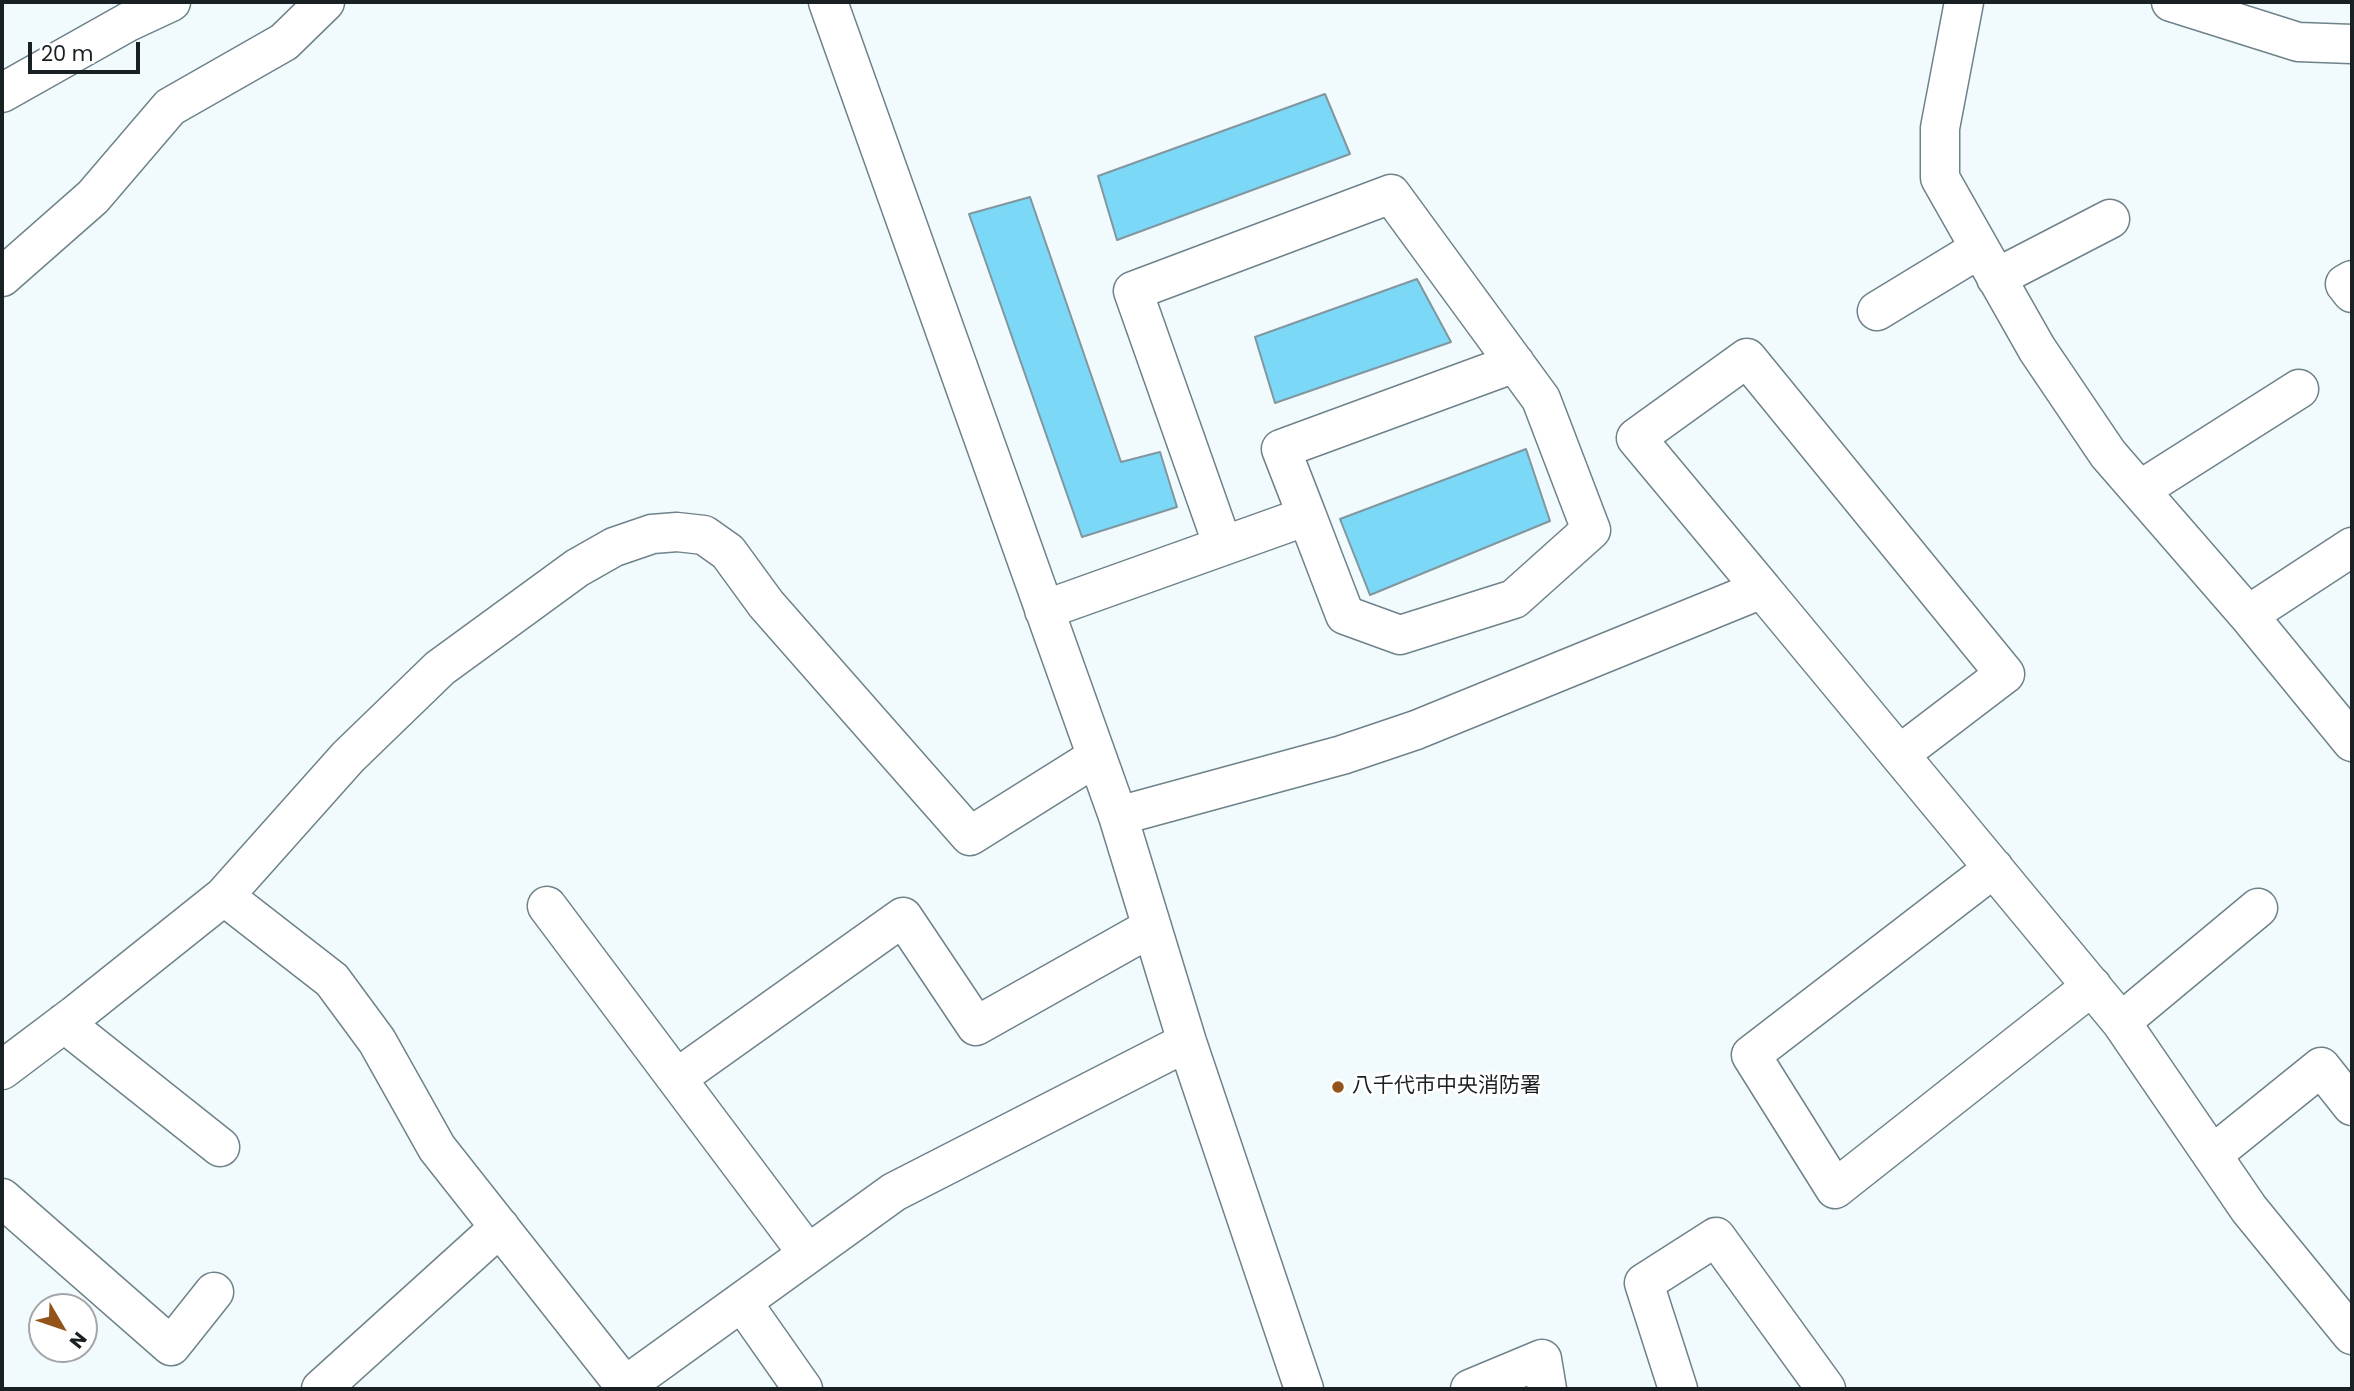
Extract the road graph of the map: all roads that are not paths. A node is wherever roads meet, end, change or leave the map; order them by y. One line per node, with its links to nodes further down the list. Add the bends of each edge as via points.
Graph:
1 (171, 2): 8 (street)
2 (325, 2): 11 (street, via 284,42 170,107 93,197)
3 (828, 2): 22 (street)
4 (1964, 2): 10 (street, via 1940,128 1940,178)
5 (2171, 2): 6 (street)
6 (2233, 11): 7 (street, via 2298,42)
7 (2352, 44)
8 (2, 93)
9 (2110, 219): 10 (street)
10 (1987, 264): 14 (street); 17 (street, via 2101,444)
11 (2, 277)
12 (2352, 280): 13 (street, via 2345,284)
13 (2352, 293)
14 (1877, 311)
15 (1514, 363): 18 (street, via 1281,449); 18 (street, via 1541,399 1591,530 1514,599 1400,635 1345,615); 19 (street, via 1391,194 1133,291)
16 (2299, 389): 17 (street)
17 (2140, 490): 23 (street)
18 (1307, 516): 19 (street)
19 (1223, 546): 22 (street)
20 (2352, 547): 23 (street)
21 (1762, 589): 25 (street); 25 (street, via 1636,438 1747,358 2005,674); 27 (street, via 1416,730 1342,755)
22 (1044, 610): 26 (street)
23 (2248, 615): 24 (street)
24 (2352, 742)
25 (1900, 754): 28 (street)
26 (1096, 757): 27 (street); 29 (street, via 970,836 766,604 728,552 704,535 652,534 614,547 576,568 440,668 348,757)
27 (1118, 816): 32 (street)
28 (1994, 868): 33 (street); 33 (street, via 1751,1055 1835,1189)
29 (224, 896): 35 (street); 43 (street, via 332,980 377,1041 437,1148)
30 (547, 906): 38 (street)
31 (2258, 908): 34 (street)
32 (1153, 928): 36 (street); 38 (street, via 975,1026 903,917)
33 (2092, 986): 34 (street)
34 (2121, 1022): 41 (street)
35 (64, 1023): 37 (street); 40 (street)
36 (1187, 1042): 44 (street, via 894,1192); 50 (street)
37 (2, 1070)
38 (677, 1078): 44 (street)
39 (2352, 1106): 41 (street, via 2321,1067)
40 (220, 1147)
41 (2212, 1155): 47 (street, via 2249,1209)
42 (2, 1198): 45 (street, via 171,1346)
43 (499, 1227): 46 (street, via 625,1386); 48 (street)
44 (808, 1254): 46 (street)
45 (214, 1292)
46 (742, 1302): 49 (street)
47 (2352, 1335)
48 (321, 1389)
49 (803, 1389)
50 (1304, 1389)
51 (1470, 1389): 52 (street, via 1542,1359)
52 (1547, 1389)
53 (1678, 1389): 54 (street, via 1644,1283 1716,1237)
54 (1826, 1389)

